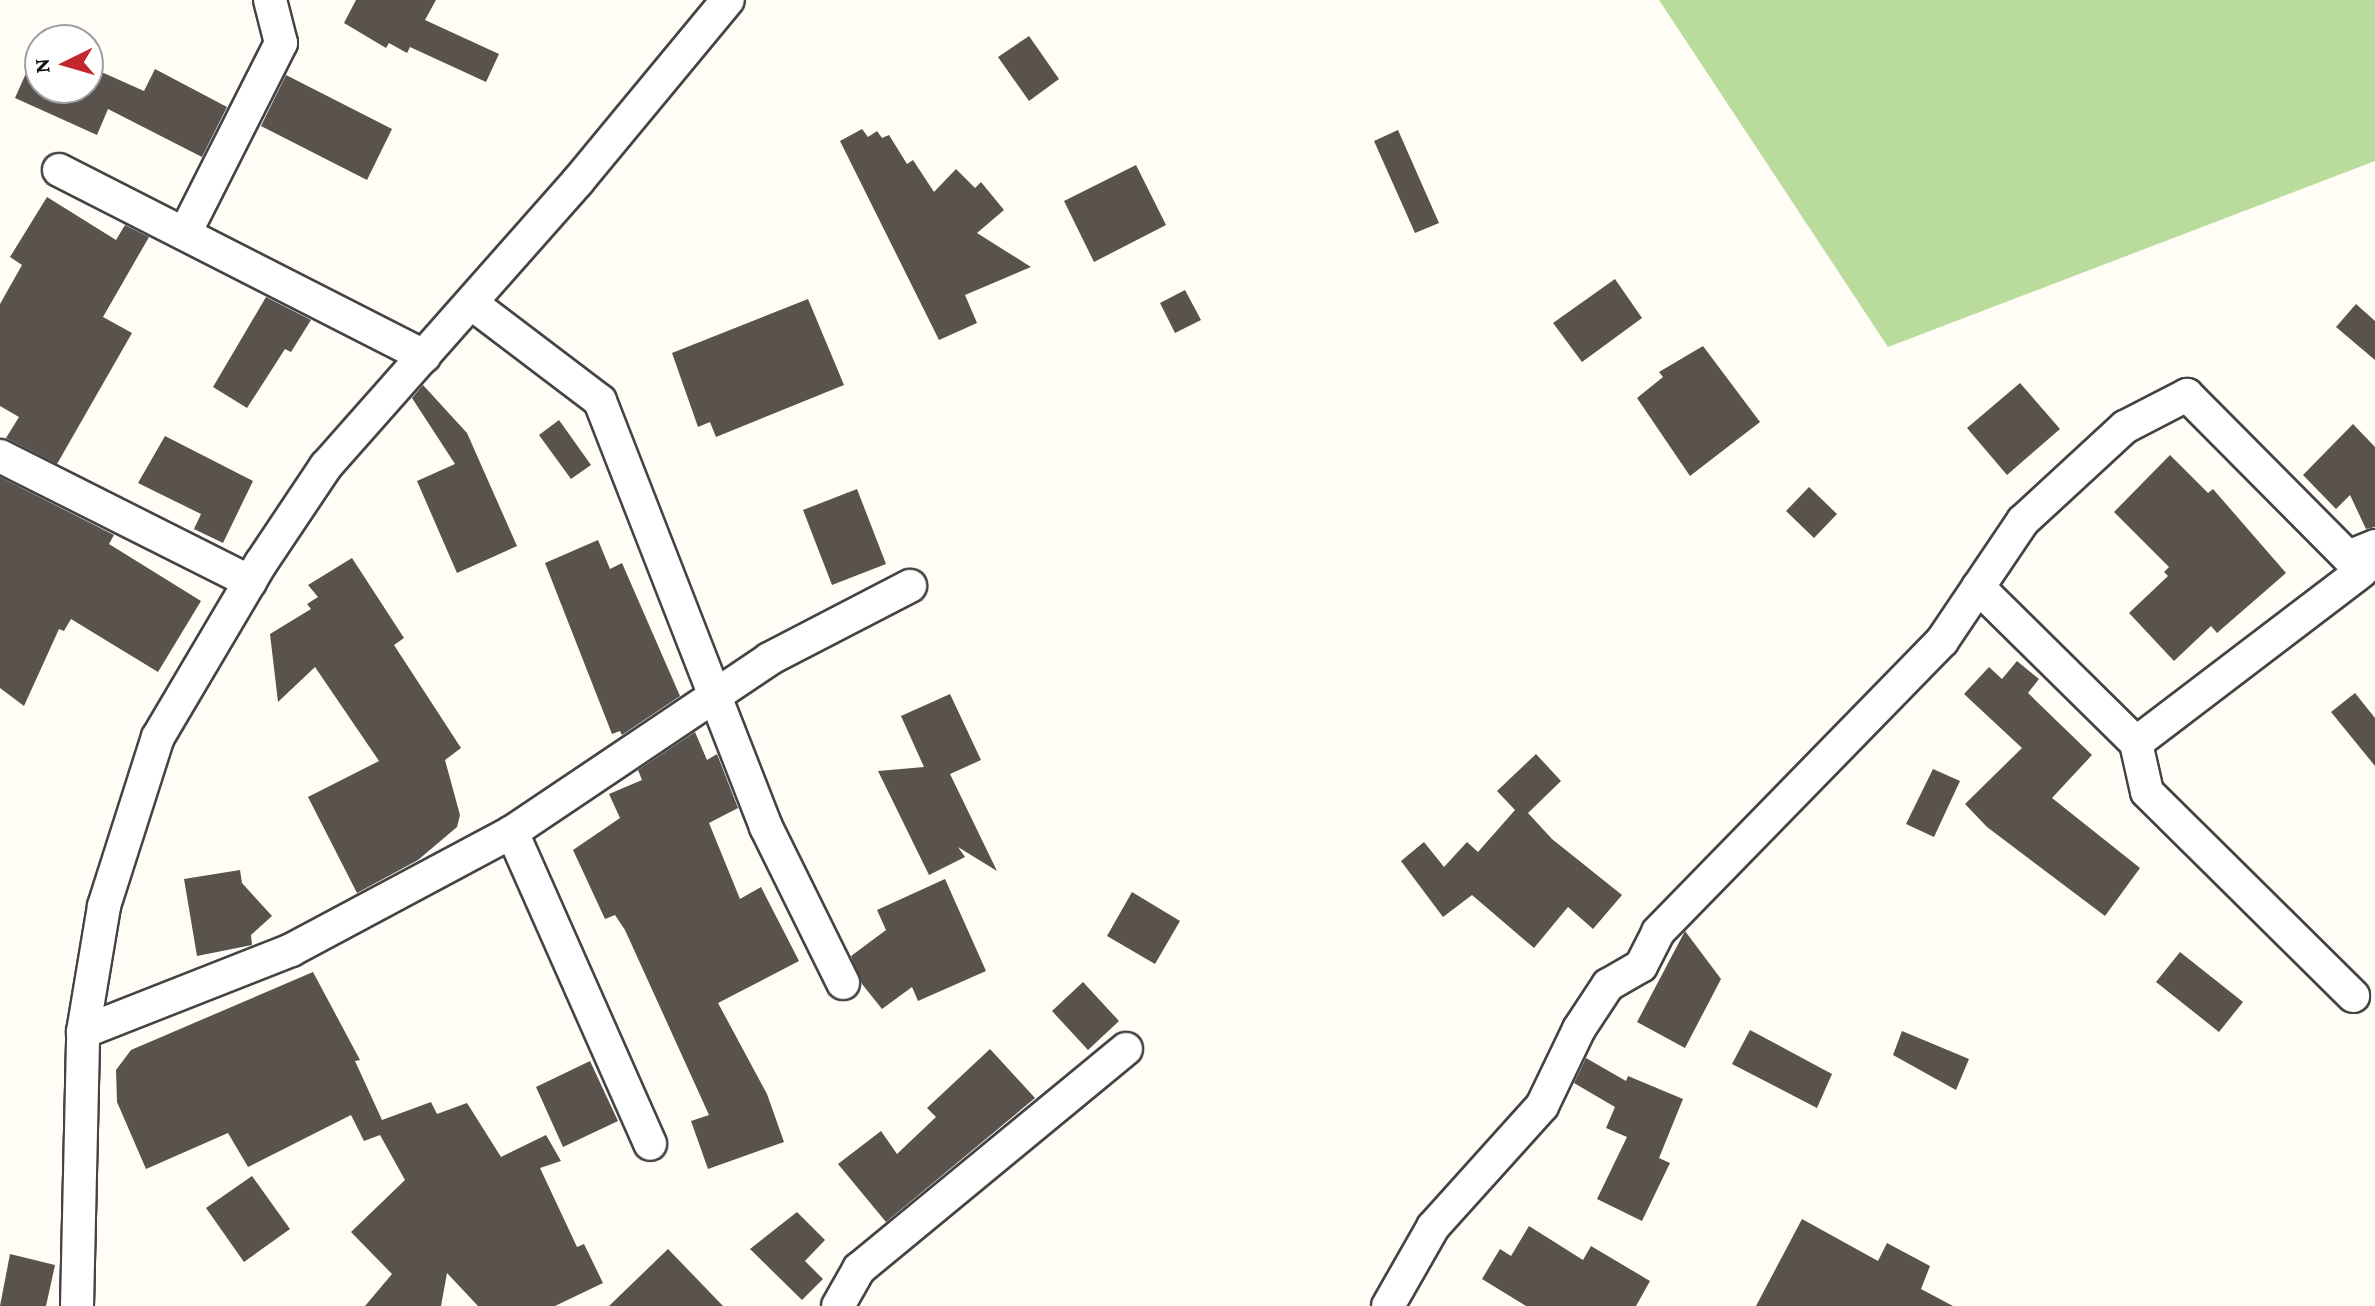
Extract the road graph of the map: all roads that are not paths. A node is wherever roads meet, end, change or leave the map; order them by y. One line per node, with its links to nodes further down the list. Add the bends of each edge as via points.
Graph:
1 (270, 0): 4 (street, via 281,43)
2 (728, 0): 5 (street)
3 (59, 170): 4 (street)
4 (185, 233): 6 (street)
5 (471, 303): 6 (street); 12 (street, via 600,401)
6 (424, 356): 9 (street, via 326,466)
7 (0, 456): 9 (street)
8 (2365, 565): 11 (street, via 2187,395 2114,437 2023,521); 13 (street)
9 (250, 582): 17 (street, via 158,737 138,788 104,906)
10 (910, 586): 12 (street, via 769,659)
11 (1978, 587): 13 (street); 22 (street, via 1942,641 1658,932 1641,966 1608,985 1579,1029 1542,1106 1433,1227)
12 (718, 693): 14 (street); 15 (street, via 766,827)
13 (2136, 743): 16 (street, via 2147,792)
14 (512, 832): 17 (street, via 291,950); 19 (street)
15 (843, 983)
16 (2353, 996)
17 (83, 1032): 20 (street)
18 (1126, 1049): 21 (street, via 859,1269)
19 (650, 1144)
20 (77, 1306)
21 (838, 1306)
22 (1388, 1306)

